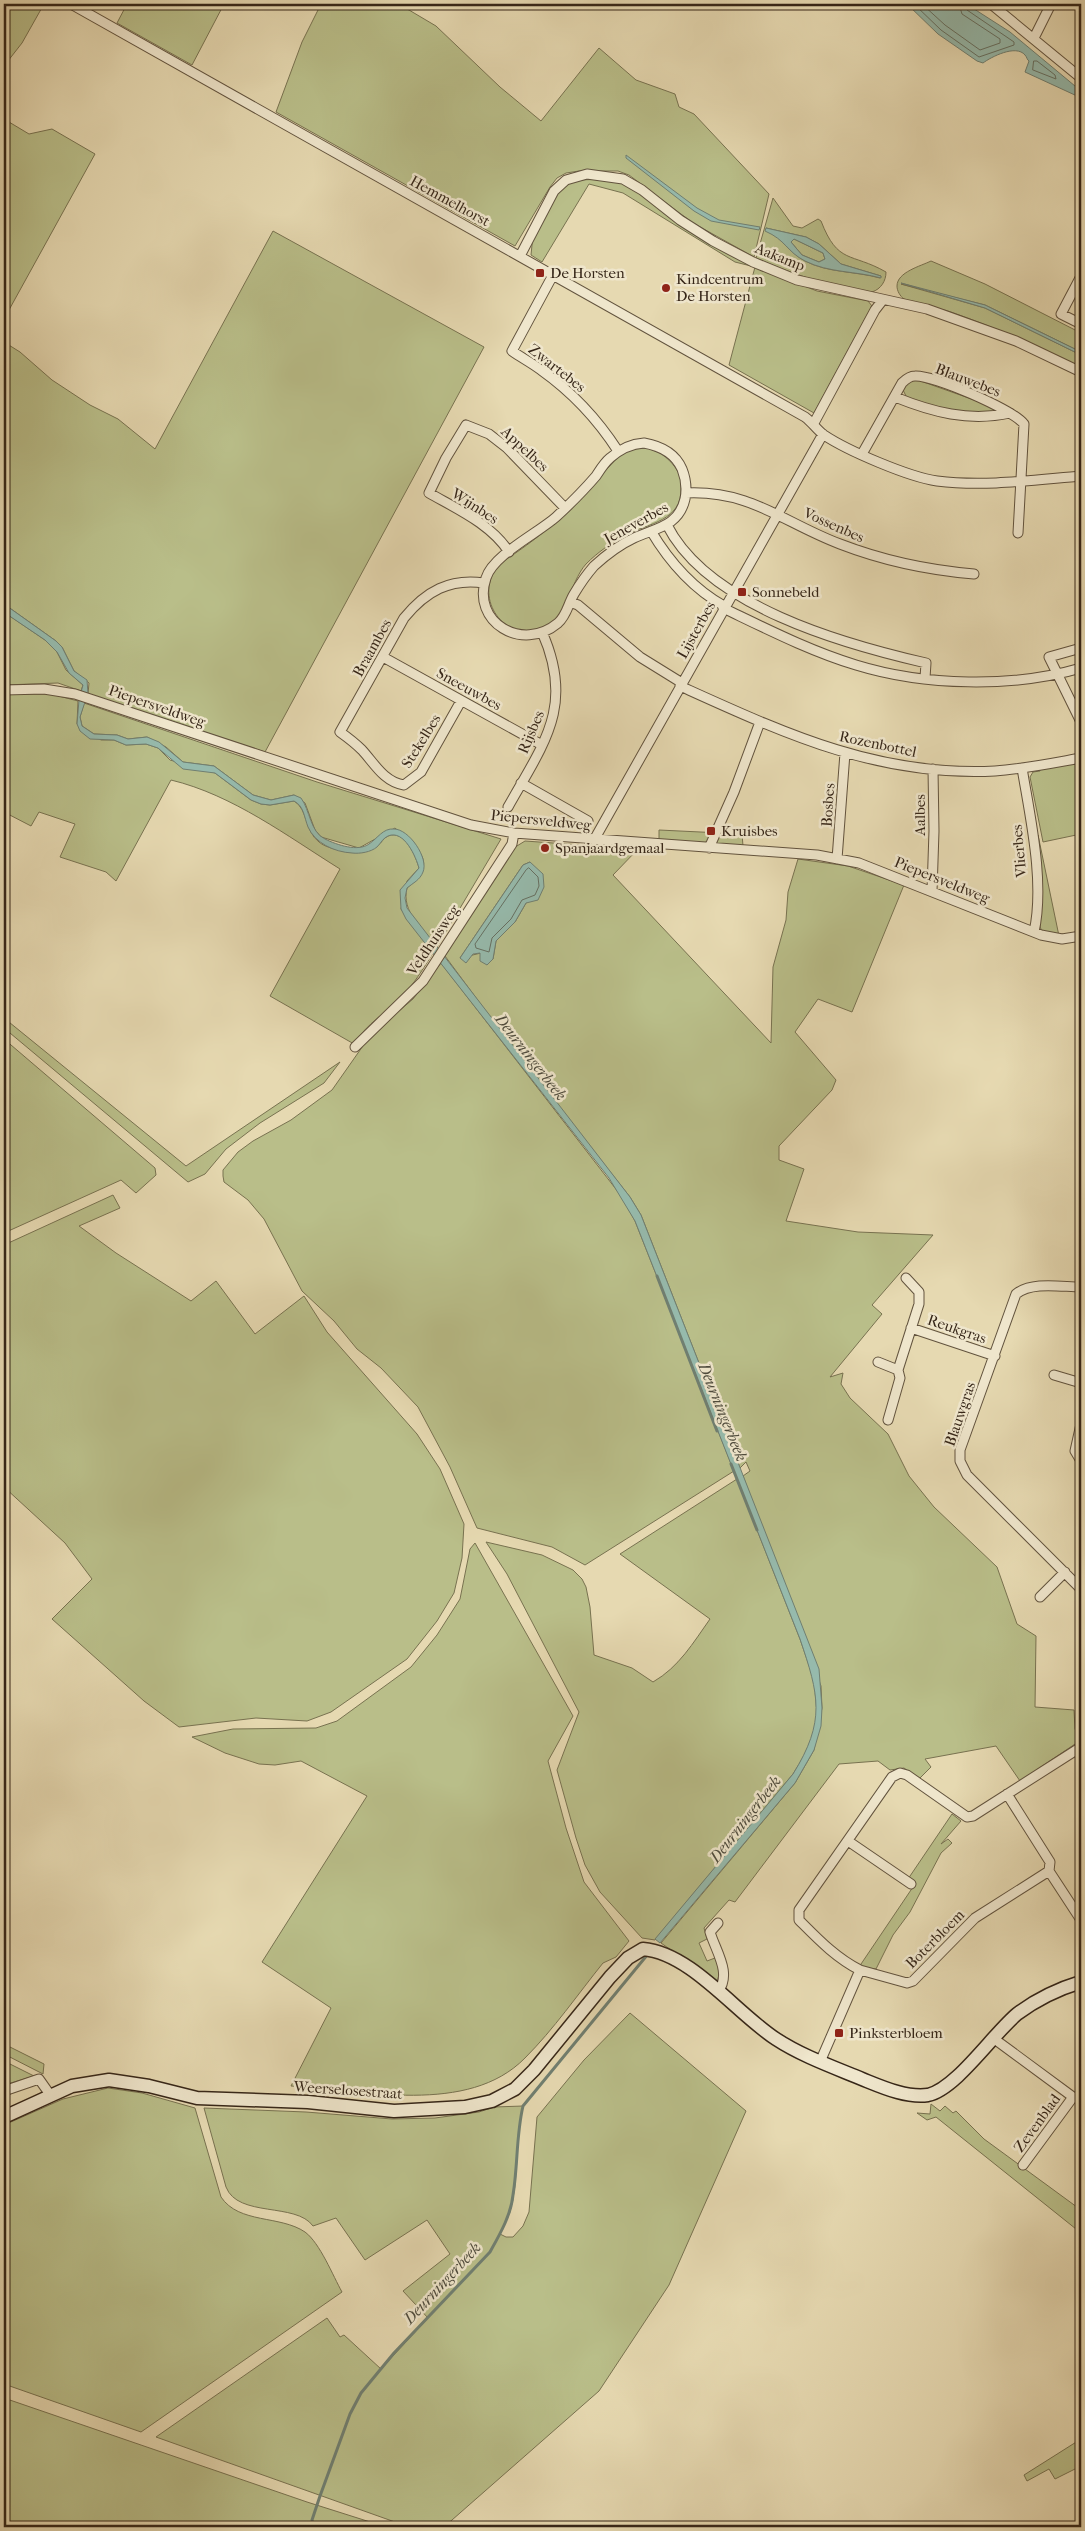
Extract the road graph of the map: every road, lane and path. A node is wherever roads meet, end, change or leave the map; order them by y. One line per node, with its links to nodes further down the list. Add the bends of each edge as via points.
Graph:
1 (72, 4): 6 (street, Hemmelhorst)
2 (991, 4): 4 (street)
3 (1051, 4): 4 (street)
4 (1034, 38): 5 (street)
5 (1081, 78)
6 (520, 256): 7 (street, Hemmelhorst); 9 (street, Aakamp, via 554,191 566,180 587,174 605,176 623,179 636,186 713,241 753,262 797,280)
7 (553, 275): 14 (street, Hemmelhorst); 16 (street, Zwartebes, via 512,351 573,396)
8 (1081, 276): 10 (street, via 1061,314)
9 (882, 301): 11 (street, Aakamp, via 927,309 1007,338); 14 (street, via 874,310)
10 (1081, 324)
11 (1081, 372)
12 (895, 397): 13 (street, Blauwebes, via 927,410 953,415 980,417); 13 (street, Blauwebes, via 902,383 916,376 965,392); 17 (street, Blauwebes)
13 (1010, 413): 20 (street, Blauwebes, via 1024,424)
14 (814, 424): 15 (street, Hemmelhorst)
15 (823, 434): 17 (street); 23 (street, Lijsterbes)
16 (618, 451): 21 (street, via 632,444 644,444 656,445 669,452 682,470); 22 (street)
17 (862, 454): 20 (street, via 935,480)
18 (446, 458): 22 (street, Appelbes, via 466,425 489,434 527,467); 27 (street, Wijnbes, via 429,493 485,528)
19 (1081, 476): 20 (street)
20 (1020, 481): 26 (street)
21 (686, 493): 23 (street, Vossenbes, via 705,492 739,498); 24 (street, Jeneverbes, via 680,515)
22 (565, 508): 27 (street)
23 (778, 513): 28 (street, Vossenbes, via 808,530 870,555 936,571); 30 (street, Lijsterbes)
24 (667, 524): 25 (street, Jeneverbes); 30 (street, via 696,564)
25 (651, 531): 31 (street, Jeneverbes, via 608,554 582,582); 32 (street, via 678,571)
26 (1018, 533)
27 (509, 552): 29 (street, via 490,569)
28 (974, 574)
29 (484, 583): 33 (street, Jeneverbes, via 484,602 497,625 518,636); 35 (street, Braambes, via 445,585 430,592 404,618)
30 (733, 591): 32 (street, Lijsterbes); 38 (street, via 815,631 877,652 926,663)
31 (570, 602): 33 (street, Jeneverbes, via 565,616); 39 (street, Rozenbottel, via 578,605 640,657)
32 (724, 607): 38 (street, via 794,642 857,665); 39 (street, Lijsterbes)
33 (542, 632): 44 (street, Rijsbes, via 557,680 553,720)
34 (1081, 648): 37 (street, via 1049,657)
35 (383, 657): 41 (street, Sneeuwbes); 47 (street, Braambes, via 340,732)
36 (1081, 668): 37 (street)
37 (1058, 675): 38 (street, via 963,683); 43 (street)
38 (925, 678)
39 (681, 684): 42 (street, Rozenbottel); 54 (street, Lijsterbes)
40 (4, 690): 53 (street, Piepersveldweg, via 44,689 75,694 471,825)
41 (461, 701): 44 (street, Sneeuwbes); 47 (street, Stekelbes, via 421,772 413,780 404,785 395,784)
42 (760, 722): 45 (street, Rozenbottel, via 801,740); 55 (street)
43 (1081, 722)
44 (542, 745): 50 (street, Rijsbes)
45 (845, 753): 49 (street, Rozenbottel); 56 (street, Bosbes)
46 (1081, 758): 48 (street, Rozenbottel)
47 (373, 764)
48 (1022, 768): 49 (street, Rozenbottel, via 994,771); 58 (street, Vlierbes, via 1036,857 1037,918)
49 (933, 769): 57 (street, Aalbes)
50 (521, 783): 51 (street, Rijsbes); 52 (street)
51 (508, 807)
52 (588, 821)
53 (514, 833): 54 (street, Piepersveldweg); 60 (street, Veldhuisweg, via 512,844 416,990)
54 (594, 840): 55 (street, Piepersveldweg)
55 (709, 848): 56 (street, Piepersveldweg, via 809,854)
56 (837, 859): 57 (street, Piepersveldweg, via 859,862)
57 (932, 891): 58 (street, Piepersveldweg)
58 (1034, 932): 59 (street, Piepersveldweg, via 1062,939)
59 (1081, 936)
60 (355, 1047)
61 (906, 1278): 63 (street, Reukgras, via 919,1292 919,1304)
62 (1081, 1287): 64 (street, Blauwgras, via 1022,1289 1012,1302)
63 (911, 1328): 64 (street, Reukgras); 66 (street, Reukgras)
64 (995, 1356): 72 (street, Blauwgras, via 960,1450 960,1461 967,1475)
65 (878, 1362): 66 (street)
66 (898, 1370): 69 (street, Reukgras, via 900,1378)
67 (1054, 1376): 68 (street)
68 (1081, 1383)
69 (888, 1420)
70 (1081, 1424): 71 (street, via 1074,1451)
71 (1081, 1461)
72 (1065, 1572): 73 (street, Blauwgras); 74 (street)
73 (1081, 1589)
74 (1040, 1597)
75 (1081, 1747): 76 (street)
76 (1007, 1794): 77 (street, via 973,1816 967,1816 900,1773 892,1777); 78 (street, via 1050,1862)
77 (848, 1841): 79 (street); 82 (street, via 798,1916 827,1947)
78 (1049, 1871): 80 (street); 82 (street, Boterbloem, via 975,1918 913,1981 907,1983)
79 (911, 1884)
80 (1081, 1920)
81 (718, 1923): 84 (street, via 710,1932 724,1972 723,1986)
82 (860, 1970): 86 (street)
83 (1081, 1982): 85 (street, Weerselosestraat, via 1037,2000)
84 (718, 1992): 86 (street, Weerselosestraat, via 777,2040); 88 (street, Weerselosestraat, via 674,1958 643,1949 628,1958 534,2070 514,2089 492,2102 465,2108 394,2112 308,2102 197,2098 109,2080 72,2086)
85 (993, 2038): 86 (street, Weerselosestraat, via 945,2087 928,2095 917,2096 892,2090); 89 (street, Zevenblad)
86 (820, 2062)
87 (4, 2091): 88 (street, via 39,2079)
88 (51, 2096): 90 (street, Weerselosestraat)
89 (1077, 2097): 91 (street, Zevenblad)
90 (4, 2117)
91 (1023, 2165)

